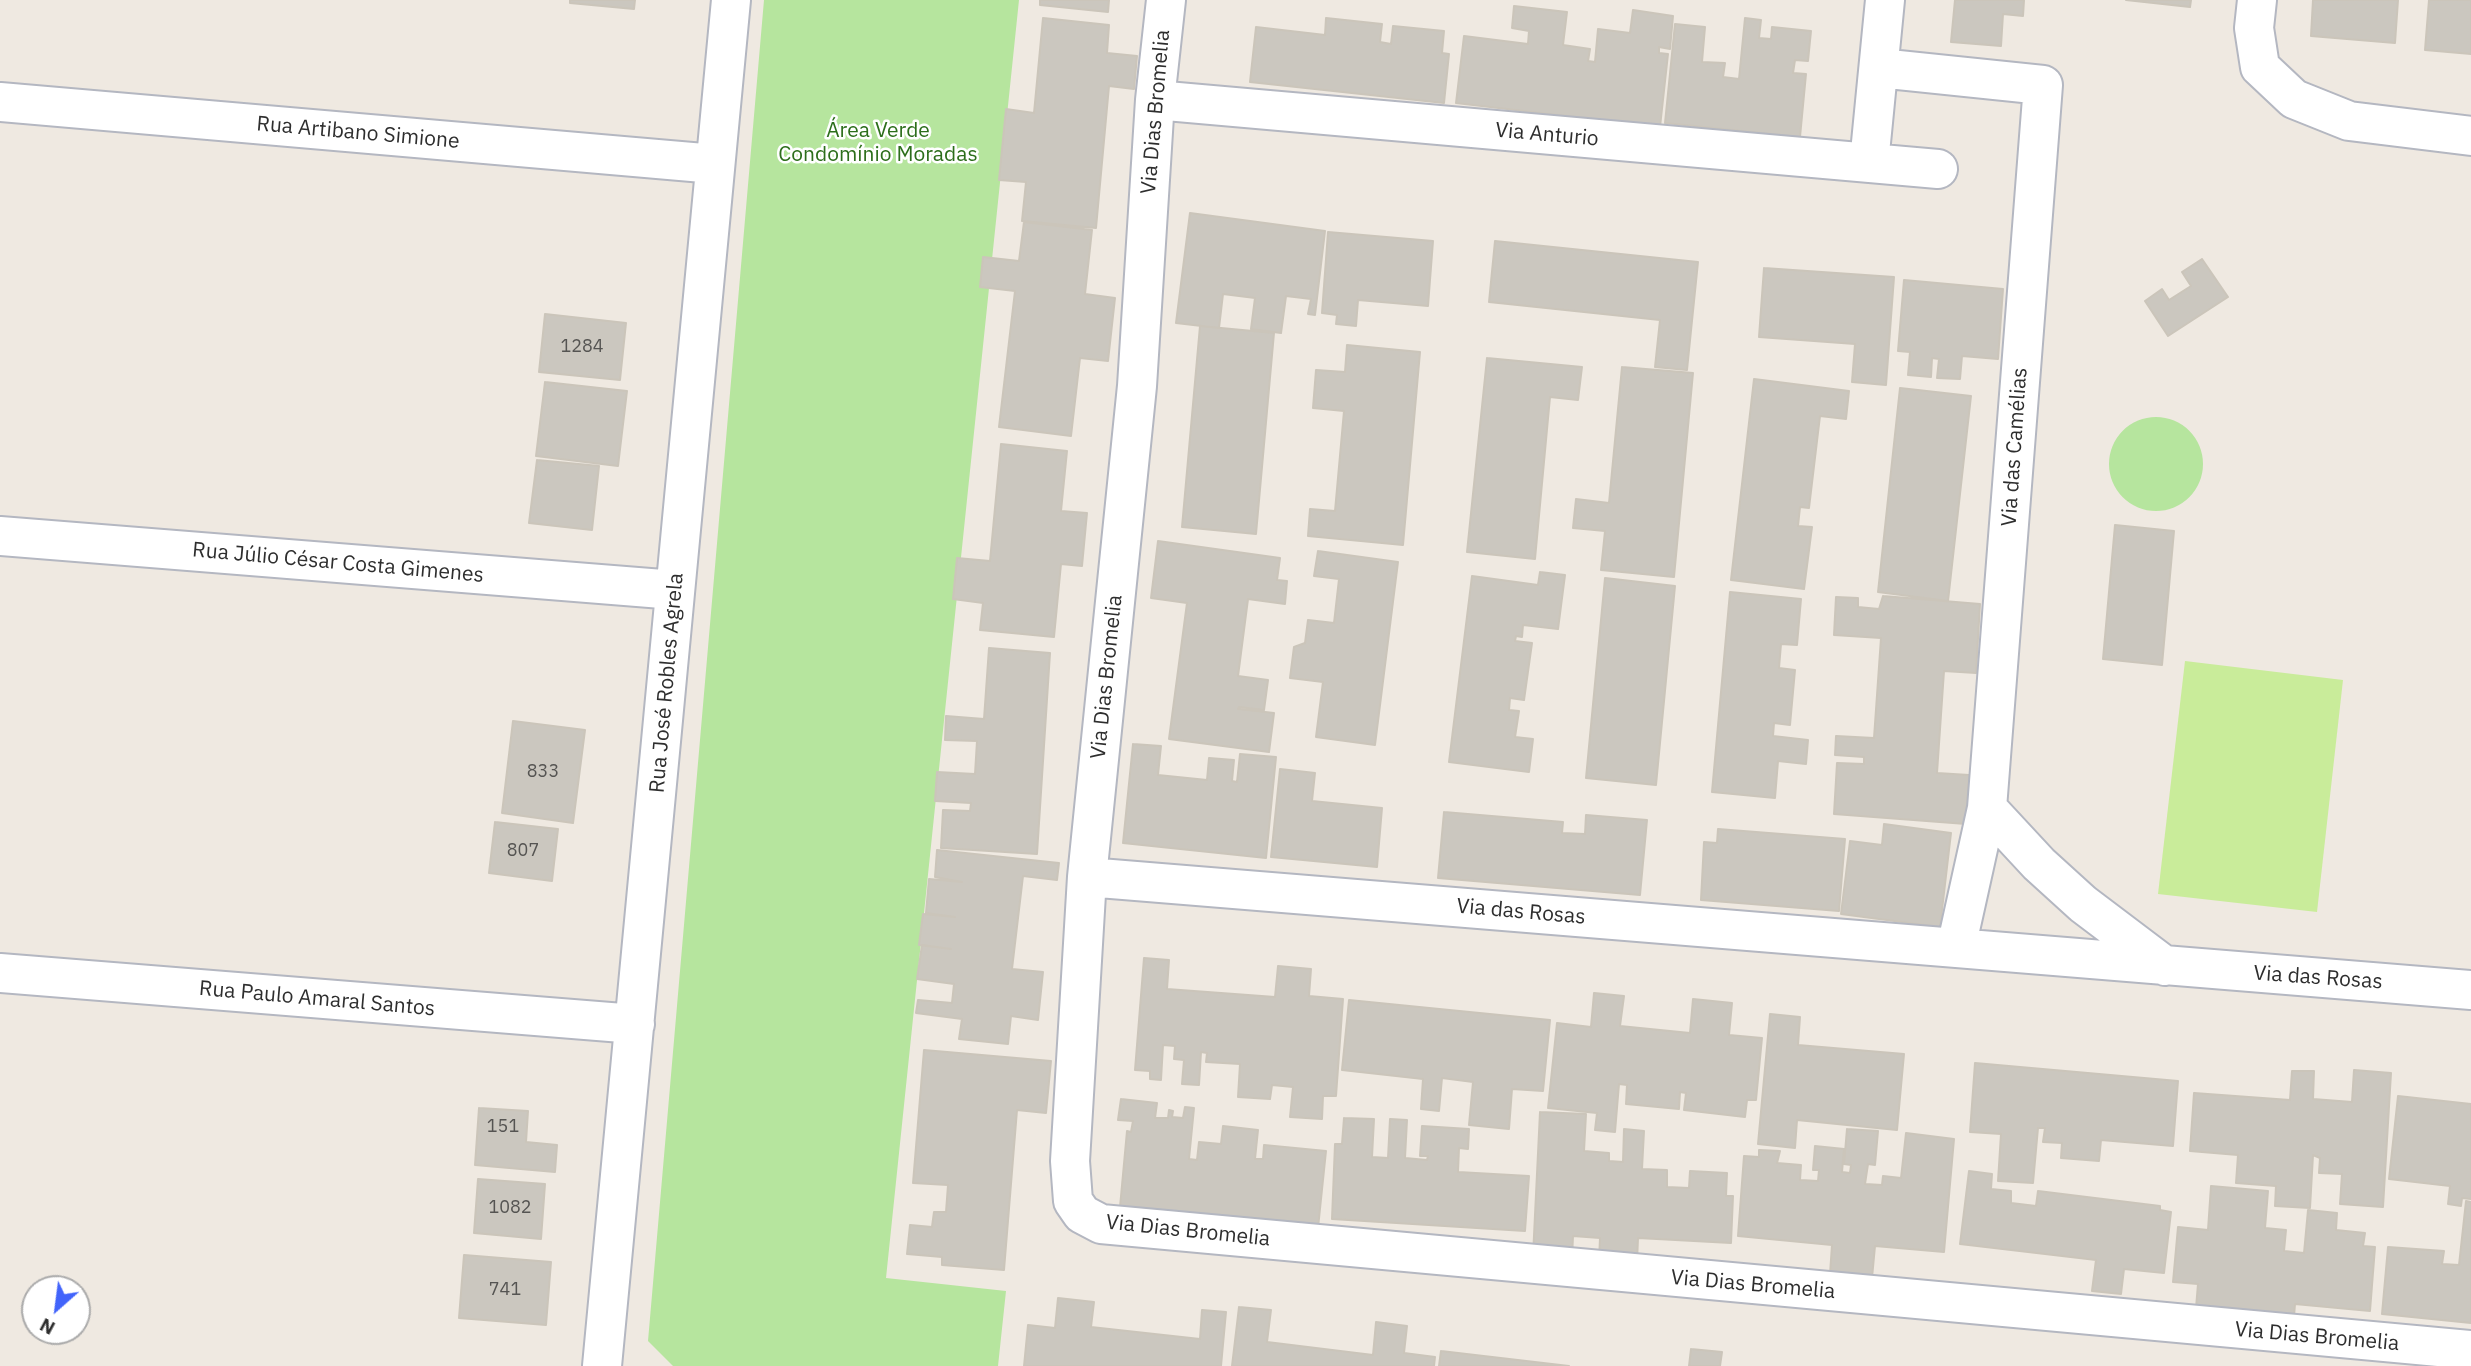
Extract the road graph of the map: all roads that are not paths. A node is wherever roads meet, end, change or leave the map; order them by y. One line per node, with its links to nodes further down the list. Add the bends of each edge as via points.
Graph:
1 (731, 0): 10 (street, Rua José Robles Agrela)
2 (1166, 0): 6 (street, Via Dias Bromelia)
3 (1885, 0): 5 (street)
4 (2257, 0): 8 (street, via 2254,28 2260,67 2294,99 2349,121)
5 (1879, 68): 9 (street); 14 (street, Via das Camélias, via 2043,85)
6 (1155, 100): 9 (street, Via Anturio); 15 (street, Via Dias Bromelia, via 1137,386)
7 (0, 102): 10 (street, Rua Artibano Simione)
8 (2471, 136)
9 (1869, 163): 11 (street, Via Anturio)
10 (715, 164): 13 (street, Rua José Robles Agrela)
11 (1938, 169)
12 (0, 536): 13 (street, Rua Júlio César Costa Gimenes)
13 (675, 590): 20 (street, Rua José Robles Agrela)
14 (1987, 808): 16 (street, Via das Camélias); 17 (street, via 2083,904)
15 (1087, 877): 16 (street, Via das Rosas); 22 (street, Via Dias Bromelia, via 1070,1161 1073,1201 1082,1214 1101,1224)
16 (1956, 948): 17 (street, Via das Rosas)
17 (2165, 966): 19 (street, Via das Rosas)
18 (0, 973): 20 (street, Rua Paulo Amaral Santos)
19 (2471, 989)
20 (635, 1024): 23 (street, Rua José Robles Agrela)
21 (2471, 1350): 22 (street, Via Dias Bromelia)
22 (2410, 1356)
23 (610, 1361)

